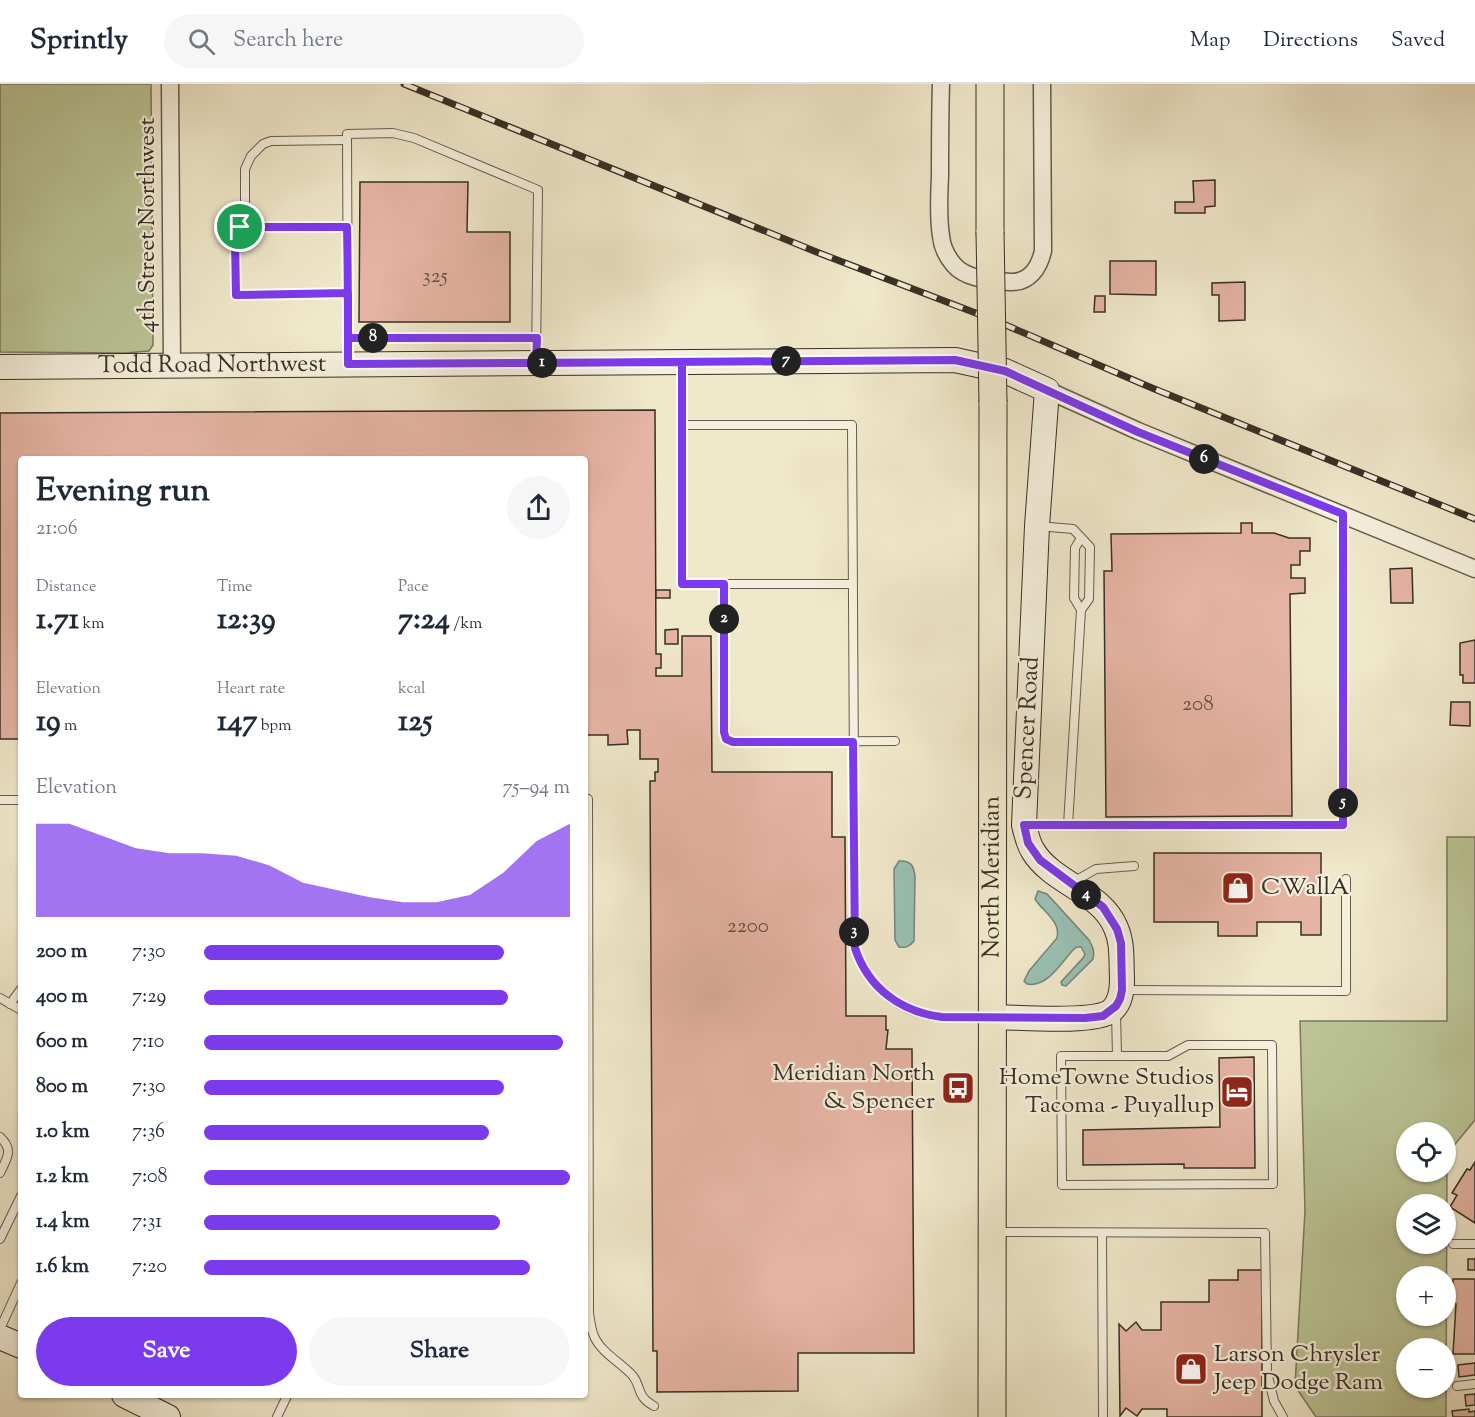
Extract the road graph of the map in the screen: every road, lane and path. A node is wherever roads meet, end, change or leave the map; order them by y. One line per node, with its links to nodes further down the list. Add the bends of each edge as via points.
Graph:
1 (170, 84): 14 (street, 4th Street Northwest)
2 (941, 84): 4 (street, via 939,189 944,249 955,267 964,273 1014,282 1031,275 1043,251)
3 (990, 84): 39 (main road, North Meridian, bridge)
4 (1042, 84)
5 (347, 140): 6 (lane, via 271,141 256,149 245,169 245,220); 7 (lane); 10 (lane, via 347,134 404,135 538,190)
6 (240, 227): 7 (lane); 8 (lane, via 235,239 236,295)
7 (347, 227): 8 (lane)
8 (348, 293): 9 (lane)
9 (348, 338): 10 (lane); 13 (lane)
10 (537, 338): 12 (lane)
11 (682, 362): 12 (street, Todd Road Northwest); 16 (street, Todd Road Northwest, via 955,360 997,369); 17 (lane)
12 (536, 363): 13 (street, Todd Road Northwest)
13 (348, 364): 14 (street, Todd Road Northwest)
14 (172, 365): 15 (street, Todd Road Northwest)
15 (0, 367)
16 (1047, 390): 18 (street, via 1138,432); 19 (street, Spencer Road)
17 (682, 425): 22 (lane, via 682,584); 23 (lane, via 852,425)
18 (1343, 514): 21 (street); 30 (lane, via 1343,825)
19 (1037, 526): 20 (lane, via 1068,528); 29 (street, Spencer Road)
20 (1081, 538): 24 (lane, via 1075,548 1074,598); 24 (lane, via 1090,547 1089,599)
21 (1475, 569)
22 (724, 584): 23 (lane); 26 (lane, via 726,739)
23 (852, 584): 26 (lane)
24 (1081, 610): 30 (lane)
25 (895, 741): 26 (lane)
26 (853, 742): 39 (lane, via 854,940 859,961 871,980 908,1009 942,1017)
27 (0, 800): 28 (lane)
28 (18, 800)
29 (1024, 825): 30 (lane); 33 (street, Spencer Road, via 1034,853)
30 (1068, 825)
31 (1134, 866): 33 (lane, via 1096,869)
32 (1346, 879): 36 (lane, via 1346,991)
33 (1070, 883): 36 (street, Spencer Road, via 1103,907 1113,922 1121,943)
34 (18, 993): 37 (lane)
35 (0, 998): 37 (lane)
36 (1119, 998): 39 (street, via 1103,1016); 40 (lane)
37 (10, 1004): 38 (lane)
38 (18, 1009)
39 (992, 1017): 44 (main road, North Meridian)
40 (1117, 1056): 40 (lane, via 1061,1056 1062,1185 1273,1184 1272,1045 1188,1045 1168,1056)
41 (0, 1137): 42 (lane, via 9,1150)
42 (0, 1173)
43 (18, 1202): 46 (lane)
44 (992, 1233): 45 (lane); 61 (main road, North Meridian)
45 (1102, 1233): 62 (lane); 63 (lane, via 1265,1233 1267,1372)
46 (0, 1239)
47 (1456, 1244): 48 (lane)
48 (1475, 1244)
49 (18, 1290): 51 (lane)
50 (588, 1300): 58 (lane, via 594,1336 635,1378 639,1392)
51 (0, 1329)
52 (0, 1337): 53 (street)
53 (18, 1346)
54 (1475, 1384): 55 (lane)
55 (1457, 1386)
56 (133, 1398): 59 (street)
57 (286, 1398): 60 (lane)
58 (654, 1406)
59 (168, 1417)
60 (277, 1417)
61 (992, 1417)
62 (1103, 1417)
63 (1283, 1417)

